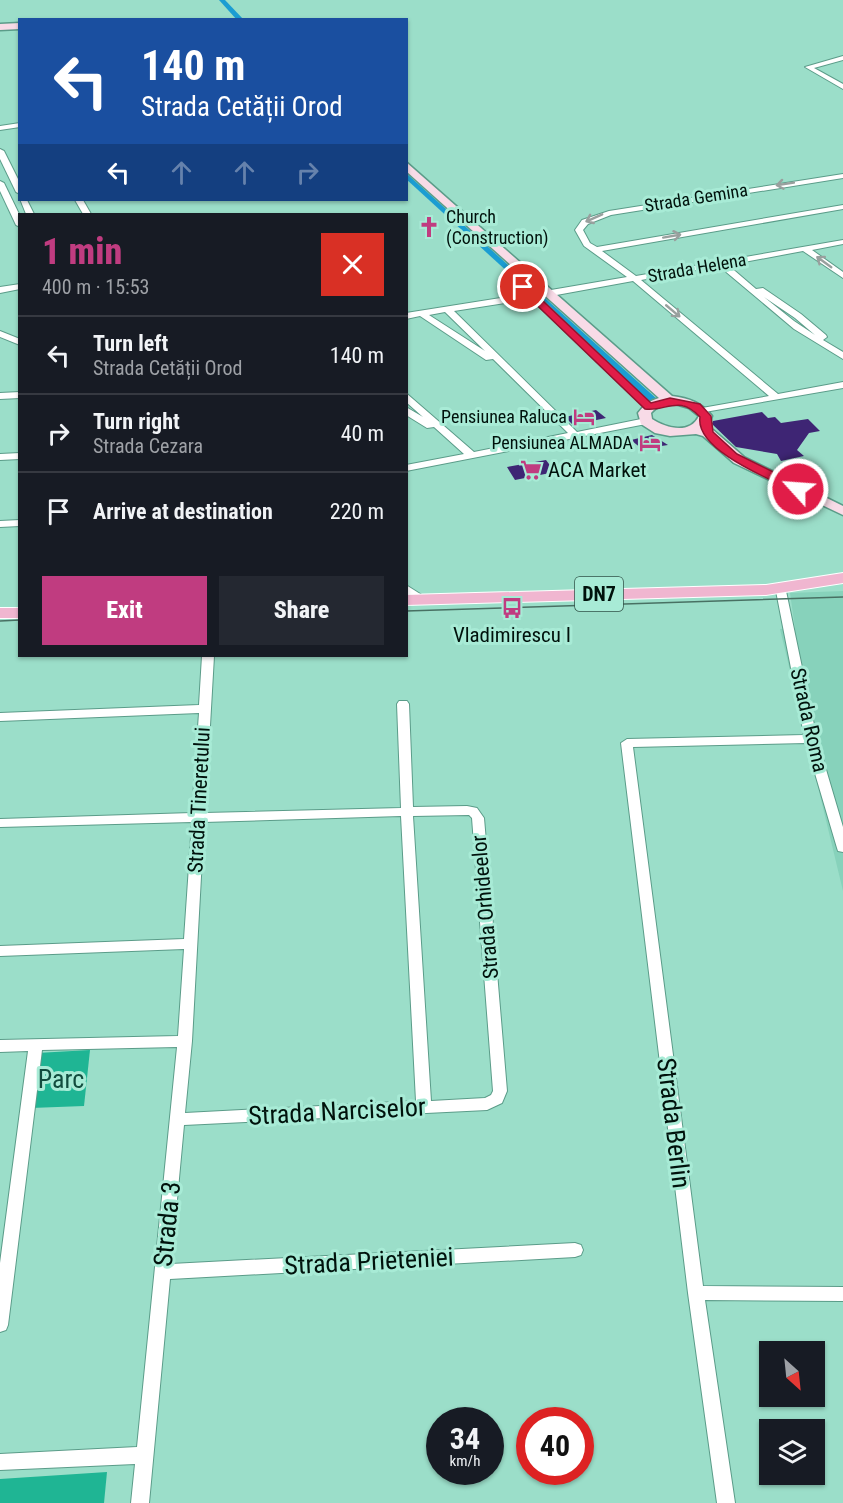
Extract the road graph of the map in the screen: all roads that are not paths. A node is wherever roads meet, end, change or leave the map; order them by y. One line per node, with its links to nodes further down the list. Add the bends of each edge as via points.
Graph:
1 (18, 26): 2 (street)
2 (0, 27)
3 (843, 58): 4 (street, via 808,67)
4 (843, 87)
5 (18, 125): 6 (street)
6 (0, 128)
7 (0, 151): 9 (street)
8 (408, 167): 25 (street)
9 (12, 176): 11 (street); 13 (street)
10 (843, 176): 17 (street, Strada Gemina, one-way to 17, via 600,215 582,224 579,230)
11 (0, 178)
12 (0, 183): 15 (street)
13 (18, 188)
14 (843, 207): 17 (street, one-way to 14)
15 (18, 221)
16 (843, 242): 18 (street, Strada Helena)
17 (594, 249): 22 (street)
18 (805, 249): 19 (street, Strada Helena); 20 (street, one-way to 18)
19 (723, 264): 22 (street, Strada Helena); 32 (street, via 798,316)
20 (843, 276)
21 (513, 277): 26 (street)
22 (635, 279): 25 (street, Strada Helena); 38 (street, one-way to 38)
23 (18, 286): 24 (street)
24 (0, 290)
25 (551, 293): 39 (street)
26 (532, 296): 27 (street); 40 (street)
27 (448, 310): 28 (street); 33 (street)
28 (422, 314): 29 (street); 33 (street)
29 (408, 316)
30 (3, 339): 31 (street)
31 (18, 342)
32 (843, 356)
33 (510, 372): 45 (street)
34 (843, 385): 38 (street)
35 (18, 395): 36 (street)
36 (0, 396)
37 (408, 398): 44 (street)
38 (777, 398): 43 (street)
39 (670, 401): 40 (street); 43 (street, via 689,403)
40 (649, 407): 42 (street, via 644,413)
41 (408, 411): 44 (street)
42 (646, 421): 43 (street, via 670,432 691,431); 45 (street)
43 (705, 422): 50 (street, via 739,460)
44 (445, 433): 46 (street)
45 (575, 435): 46 (street)
46 (472, 455): 49 (street)
47 (18, 456): 48 (street)
48 (0, 457)
49 (408, 468)
50 (843, 511)
51 (18, 523): 52 (street)
52 (0, 524)
53 (843, 578): 55 (main road, DN7)
54 (843, 585): 55 (main road, DN7)
55 (774, 590): 56 (main road, DN7); 63 (street, Strada Roma)
56 (414, 599)
57 (0, 613): 58 (main road)
58 (18, 613)
59 (208, 657): 61 (street, Strada Tineretului)
60 (403, 704): 64 (street)
61 (204, 709): 62 (street); 65 (street, Strada Tineretului)
62 (0, 717)
63 (811, 739): 67 (street, Strada Roma); 78 (street, Strada Berlin, via 627,743)
64 (406, 812): 65 (street, Strada Orhideelor); 73 (street, Strada Orhideelor, via 466,810 473,811 478,818 500,1091); 74 (street)
65 (197, 816): 66 (street, Strada Orhideelor); 68 (street, Strada Tineretului)
66 (0, 823)
67 (843, 848)
68 (191, 944): 69 (street); 70 (street, Strada 3)
69 (0, 951)
70 (185, 1041): 71 (street); 75 (street, Strada 3)
71 (36, 1045): 72 (street); 80 (street)
72 (0, 1046)
73 (496, 1099): 74 (street, Strada Narciselor, via 487,1104)
74 (424, 1108): 75 (street, Strada Narciselor)
75 (177, 1119): 77 (street, Strada 3)
76 (575, 1250): 77 (street, Strada Prieteniei)
77 (162, 1272): 81 (street, Strada 3)
78 (696, 1293): 79 (street); 84 (street, Strada Berlin)
79 (843, 1294)
80 (0, 1325)
81 (144, 1455): 82 (street); 83 (street, Strada 3)
82 (0, 1462)
83 (140, 1503)
84 (726, 1503)

